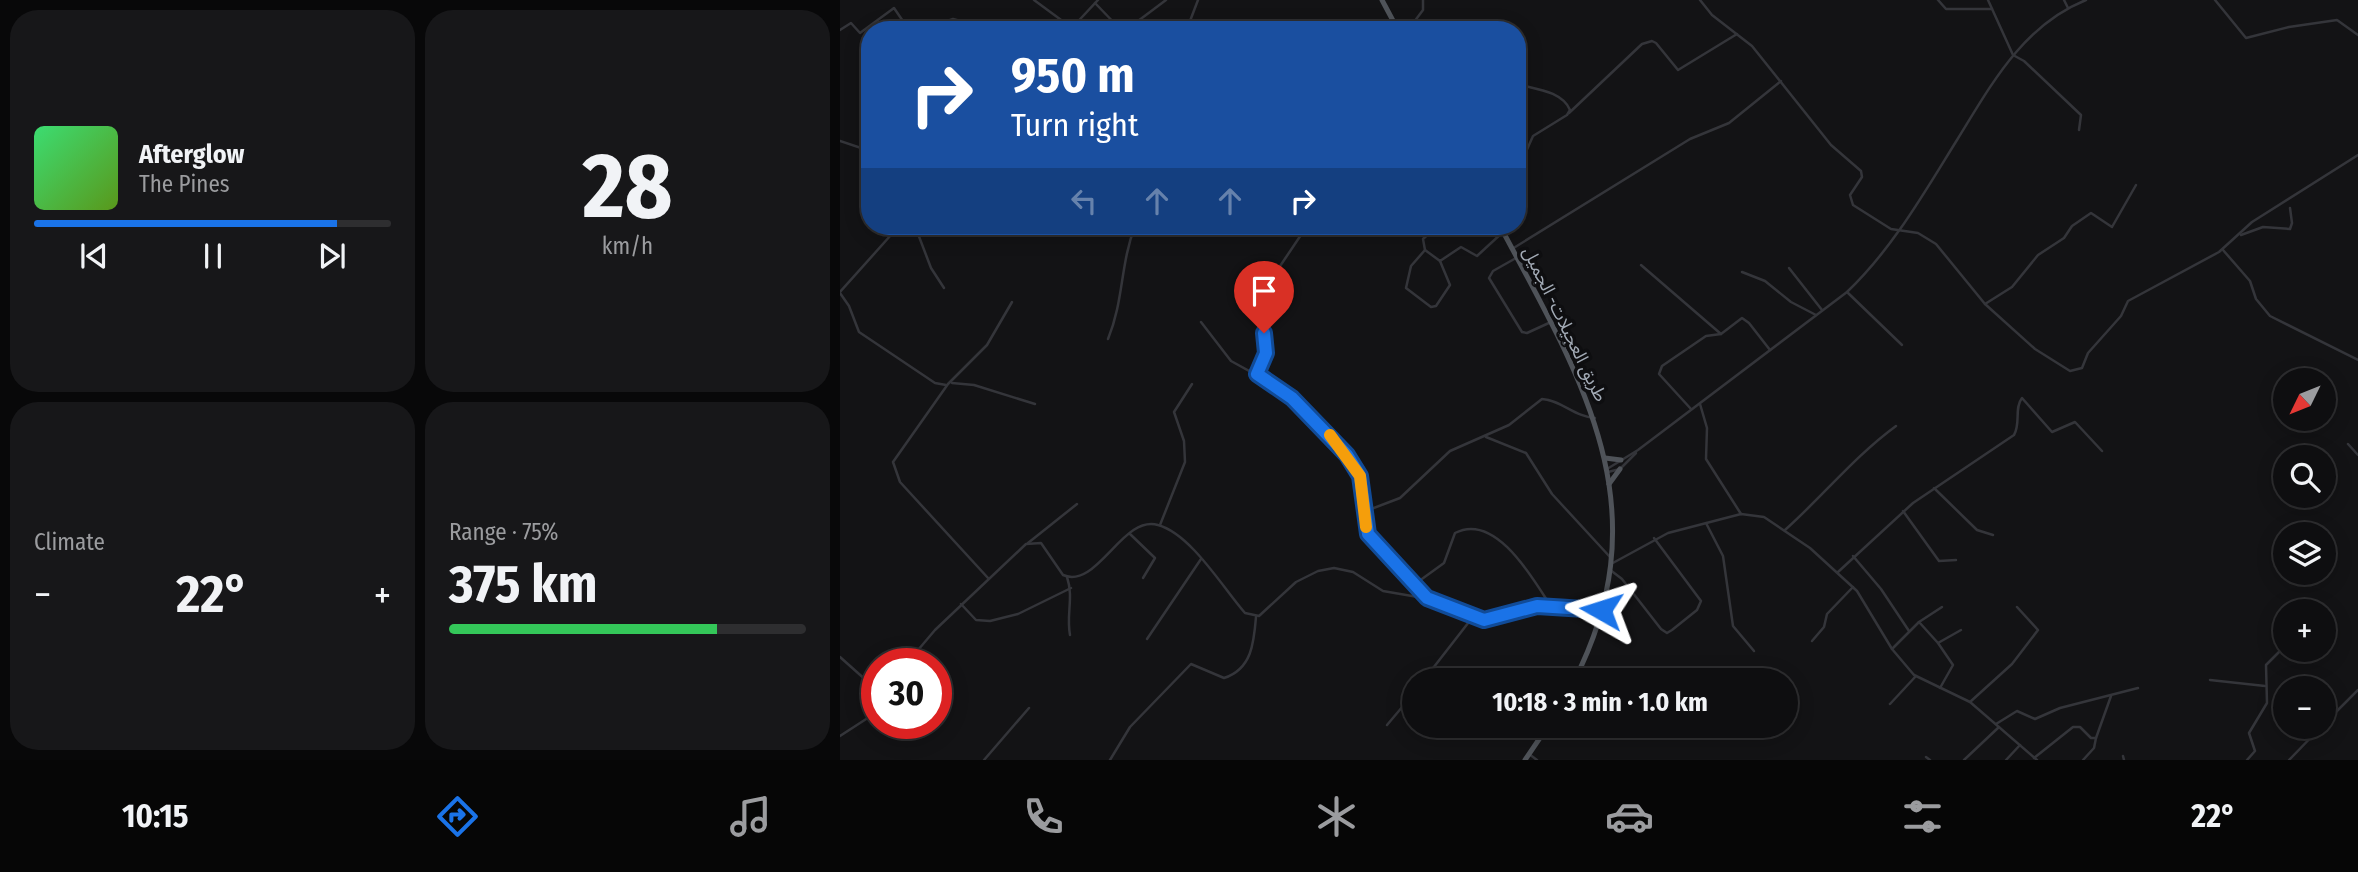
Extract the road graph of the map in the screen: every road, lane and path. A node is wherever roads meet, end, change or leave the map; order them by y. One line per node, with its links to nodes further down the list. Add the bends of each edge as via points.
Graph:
1 (1034, 0): 17 (street)
2 (1166, 0): 20 (street)
3 (1198, 0): 21 (street)
4 (1382, 0): 22 (main road)
5 (1423, 0): 23 (street, via 1423,10)
6 (1700, 0): 26 (street)
7 (1938, 0): 14 (street, via 1946,9)
8 (1988, 0): 14 (street)
9 (2064, 0): 13 (street)
10 (2086, 0): 13 (street)
11 (2216, 0): 27 (street, via 2246,38 2337,20)
12 (1097, 1): 18 (street); 19 (street)
13 (2068, 8): 28 (street)
14 (1992, 9): 28 (street)
15 (876, 21): 16 (street, via 894,8)
16 (903, 21)
17 (1061, 21)
18 (1078, 21)
19 (1114, 21)
20 (1138, 21)
21 (1190, 21)
22 (1393, 21)
23 (1415, 21)
24 (840, 30): 25 (street, via 851,23)
25 (861, 32)
26 (1738, 34): 29 (street); 31 (street, via 1678,69 1656,43 1642,44)
27 (2358, 35)
28 (2013, 55): 32 (street, via 2081,116); 39 (street)
29 (1781, 81): 39 (street, via 1830,145 1861,171 1851,203); 48 (street, via 1729,123 1670,151)
30 (1526, 86): 31 (street, via 1555,95 1567,103)
31 (1569, 113): 35 (street, via 1533,136)
32 (2079, 130)
33 (840, 141): 34 (street)
34 (861, 148)
35 (1526, 152)
36 (2358, 155): 47 (street)
37 (2136, 185): 60 (street, via 2112,228 2086,215 2029,263 2017,283)
38 (2290, 208): 47 (street, via 2290,229 2263,227)
39 (1899, 232): 57 (street); 60 (street, via 1918,233 1936,244)
40 (891, 235): 58 (street)
41 (918, 235): 56 (street)
42 (1132, 235): 66 (street, via 1120,277 1121,303)
43 (1301, 235): 70 (street, via 1266,287 1270,321 1264,333 1266,353)
44 (1425, 235): 49 (street)
45 (1496, 235): 52 (street, via 1476,257 1461,247)
46 (1505, 235): 48 (main road, طريق العجيلات- الجميل)
47 (2237, 236): 50 (street)
48 (1512, 248): 51 (main road, طريق العجيلات- الجميل)
49 (1425, 250): 52 (street); 52 (street, via 1411,266 1406,288 1431,307 1450,285)
50 (2223, 250): 60 (street, via 2128,301 2121,316 2091,348 2086,364 2076,371 2035,349); 69 (street, via 2250,281 2256,299 2270,316)
51 (1517, 258): 63 (main road, طريق العجيلات- الجميل); 63 (street, via 1489,278 1522,332)
52 (1440, 261)
53 (1641, 265): 65 (street)
54 (1789, 268): 61 (street)
55 (1741, 272): 62 (street, via 1765,281)
56 (944, 288)
57 (1847, 292): 61 (street); 67 (street)
58 (840, 293): 71 (street, via 859,332 935,383)
59 (1012, 302): 71 (street, via 987,345)
60 (1985, 304)
61 (1822, 310): 62 (street)
62 (1816, 315): 68 (street)
63 (1551, 321): 76 (main road, طريق العجيلات- الجميل)
64 (1201, 322): 70 (street, via 1231,361)
65 (1721, 334): 68 (street, via 1736,320 1744,319); 75 (street, via 1706,336 1659,371)
66 (1108, 339)
67 (1902, 345)
68 (1770, 350): 73 (street)
69 (2358, 360)
70 (1257, 374): 90 (street, via 1292,398 1347,455 1360,476)
71 (948, 384): 74 (street, via 974,384); 107 (street, via 895,455 893,468 900,482)
72 (1192, 384): 94 (street, via 1174,412 1184,441 1185,462)
73 (1699, 403): 75 (street); 92 (street, via 1707,428 1706,459)
74 (1035, 404)
75 (1691, 409): 80 (street)
76 (1595, 418): 78 (street, via 1542,399); 83 (main road, طريق العجيلات- الجميل)
77 (1895, 426): 95 (street)
78 (1485, 437): 90 (street, via 1450,451 1400,498); 101 (street, via 1527,453 1552,494)
79 (2348, 444): 82 (street)
80 (1638, 450): 84 (street); 85 (street)
81 (2102, 451): 88 (street, via 2075,422 2052,432 2022,398 2014,435)
82 (2358, 455)
83 (1605, 458): 84 (main road); 86 (main road, طريق العجيلات- الجميل)
84 (1621, 460): 86 (street)
85 (1620, 469): 86 (street); 87 (main road)
86 (1607, 470): 87 (main road, طريق العجيلات- الجميل)
87 (1609, 484): 101 (main road, طريق العجيلات- الجميل)
88 (1934, 488): 91 (street); 97 (street, via 1977,530)
89 (1077, 504): 99 (street)
90 (1365, 512): 109 (street, via 1368,534)
91 (1903, 512): 100 (street); 103 (street, via 1939,561)
92 (1741, 514): 93 (street); 95 (street, via 1758,515)
93 (1706, 523): 98 (street); 129 (street, via 1723,556 1733,626)
94 (1160, 525): 96 (street, via 1144,525); 102 (street)
95 (1785, 530): 105 (street)
96 (1130, 534): 106 (street, via 1082,576); 108 (street, via 1154,558)
97 (1993, 536)
98 (1654, 538): 104 (street); 104 (street, via 1701,601 1697,610 1669,632 1661,629)
99 (1028, 543): 106 (street, via 1041,543); 107 (street)
100 (1853, 556): 105 (street); 122 (street)
101 (1609, 557): 104 (main road, طريق العجيلات- الجميل)
102 (1201, 559): 118 (street, via 1245,613); 124 (street)
103 (1956, 560)
104 (1609, 567): 117 (main road, طريق العجيلات- الجميل)
105 (1838, 572): 110 (street)
106 (1067, 577): 111 (street)
107 (988, 578): 113 (street)
108 (1143, 578)
109 (1415, 584): 112 (street); 114 (street, via 1444,563 1455,533 1474,528 1516,555)
110 (1853, 587): 125 (street, via 1827,614 1824,627); 128 (street)
111 (1071, 588): 113 (street, via 1018,614 990,621 976,620); 123 (street)
112 (1427, 598): 118 (street, via 1390,593 1346,569 1328,569 1296,582); 119 (street)
113 (961, 604): 127 (street)
114 (1550, 605): 117 (street); 119 (street, via 1490,620)
115 (1942, 607): 120 (street)
116 (2017, 607): 143 (street, via 2038,631)
117 (1601, 610): 133 (main road, طريق العجيلات- الجميل)
118 (1256, 617): 161 (street, via 1251,653 1243,666 1224,678 1191,664 1130,727)
119 (1472, 618): 132 (street)
120 (1919, 622): 122 (street); 126 (street)
121 (1961, 630): 126 (street)
122 (1909, 631): 128 (street)
123 (1070, 635)
124 (1147, 639)
125 (1812, 641)
126 (1938, 643): 138 (street, via 1953,665)
127 (921, 648)
128 (1892, 649): 135 (street)
129 (1754, 651)
130 (840, 657): 134 (street)
131 (2273, 658): 137 (street, via 2266,665)
132 (1433, 668)
133 (1579, 668)
134 (861, 676)
135 (1916, 676): 138 (street); 144 (street)
136 (2210, 680): 137 (street)
137 (2265, 686): 167 (street, via 2267,703 2249,733 2255,751)
138 (1940, 688): 143 (street)
139 (2138, 688): 141 (street)
140 (2358, 691): 148 (street)
141 (2112, 695): 142 (street); 147 (street)
142 (2097, 700): 147 (street); 151 (street, via 2035,719 2020,710)
143 (1970, 702): 151 (street)
144 (1890, 704)
145 (1402, 707): 150 (street)
146 (1029, 708): 160 (street)
147 (2106, 709): 154 (street)
148 (2336, 712)
149 (861, 722): 152 (street)
150 (1387, 725)
151 (1998, 725): 156 (street); 164 (street)
152 (840, 736)
153 (1540, 738): 157 (main road)
154 (2096, 738): 159 (street, via 2073,727); 166 (street)
155 (2309, 739): 168 (street)
156 (2020, 745): 159 (street); 165 (street)
157 (1527, 757): 162 (street)
158 (1926, 757): 163 (street)
159 (2035, 759)
160 (984, 760)
161 (1110, 760)
162 (1537, 760)
163 (1930, 760)
164 (1964, 760)
165 (2006, 760)
166 (2084, 760)
167 (2248, 760)
168 (2289, 760)

